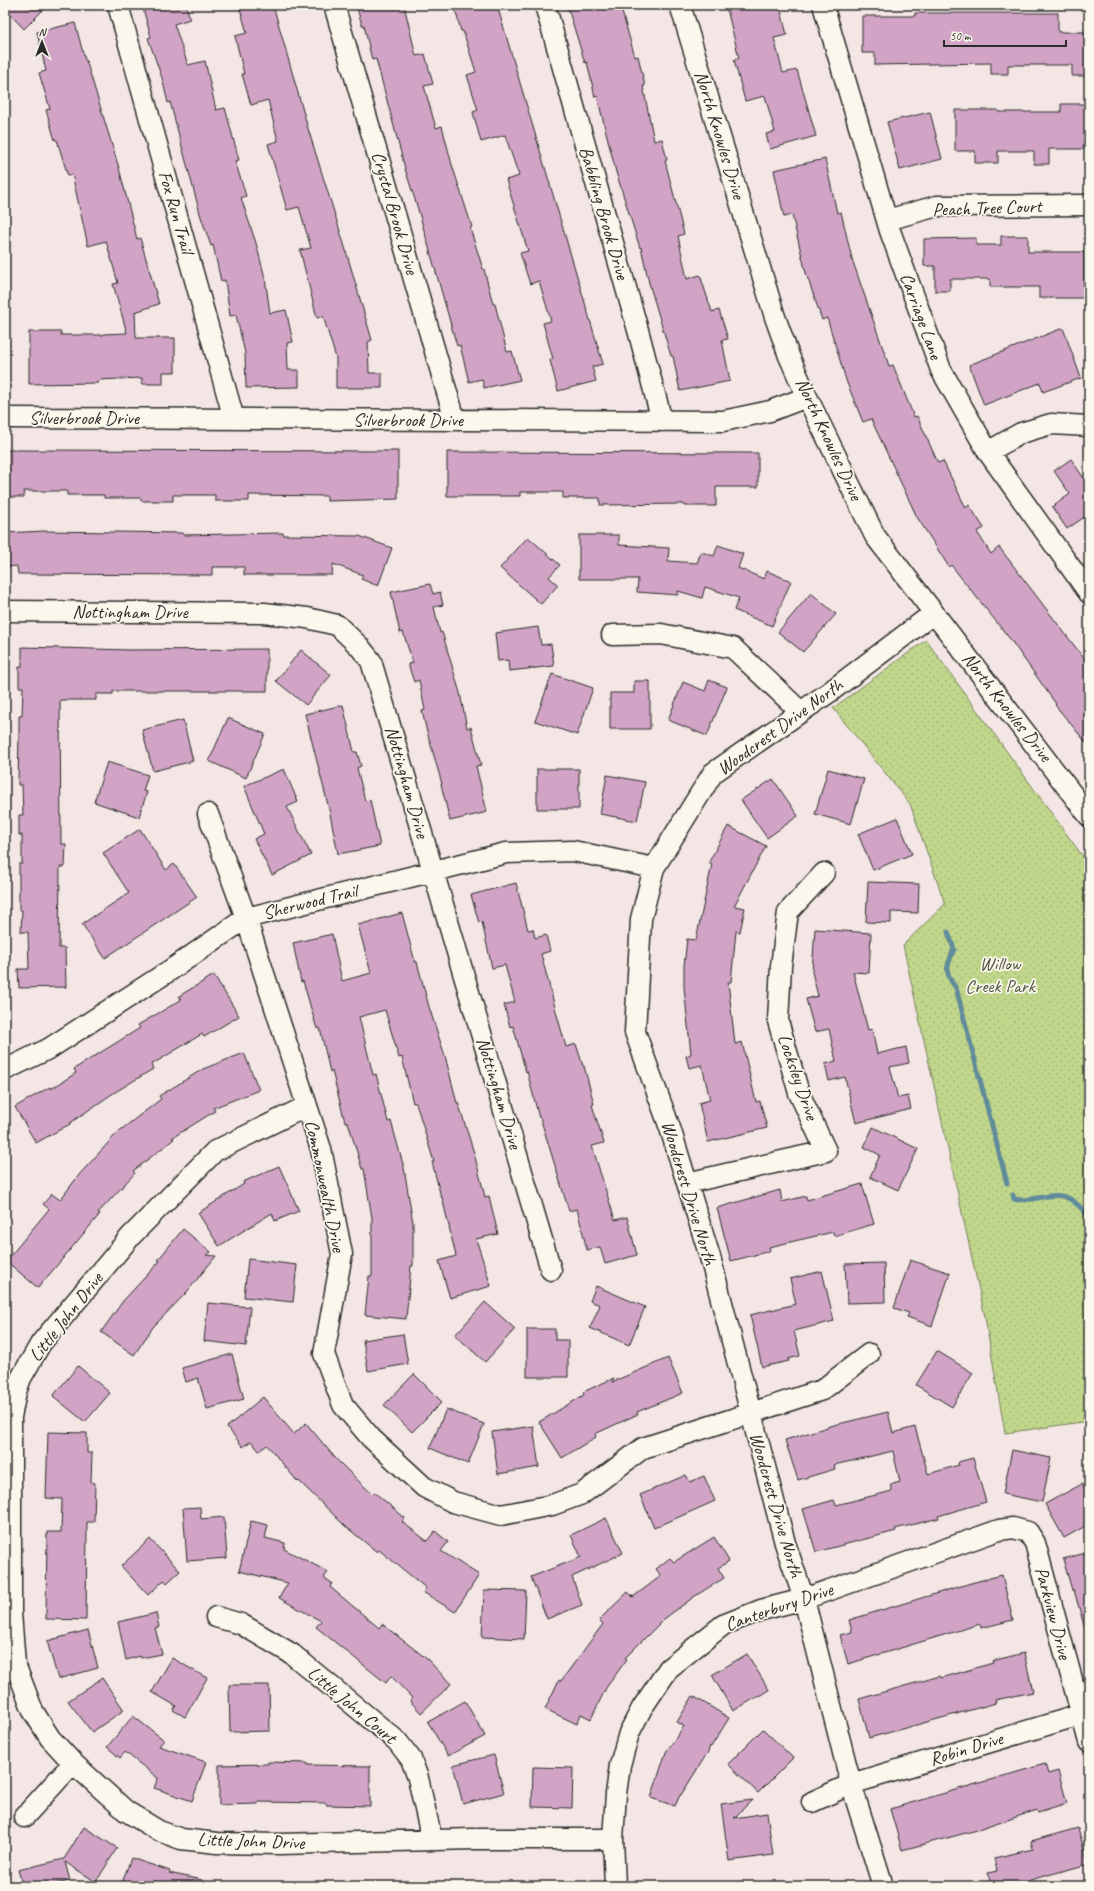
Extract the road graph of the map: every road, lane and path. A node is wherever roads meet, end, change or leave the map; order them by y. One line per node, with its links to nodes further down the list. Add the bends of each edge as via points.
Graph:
1 (118, 5): 10 (street, Fox Run Trail)
2 (334, 5): 11 (street, Crystal Brook Drive)
3 (545, 5): 12 (street, Babbling Brook Drive)
4 (680, 5): 8 (street, North Knowles Drive, via 775,317)
5 (823, 5): 7 (street, Carriage Lane)
6 (1089, 205): 7 (street, Peach Tree Court, via 937,206)
7 (887, 220): 14 (street, Carriage Lane, via 941,370)
8 (807, 397): 12 (street, Silverbrook Drive, via 770,411 723,421); 17 (street, North Knowles Drive, via 875,536)
9 (5, 418): 10 (street, Silverbrook Drive)
10 (234, 419): 11 (street, Silverbrook Drive)
11 (456, 420): 12 (street, Silverbrook Drive)
12 (662, 421)
13 (1089, 426): 14 (street, via 1051,424 1021,433)
14 (988, 452): 15 (street, Carriage Lane)
15 (1089, 593)
16 (5, 611): 23 (street, Nottingham Drive, via 264,612 337,625 371,661)
17 (934, 612): 19 (street, Woodcrest Drive North); 21 (street, North Knowles Drive)
18 (612, 635): 19 (street, via 661,634 733,648)
19 (802, 712): 22 (street, Woodcrest Drive North, via 713,773)
20 (208, 814): 25 (street, Commonwealth Drive)
21 (1089, 816)
22 (654, 868): 23 (street, Sherwood Trail, via 573,851 506,853); 28 (street, Woodcrest Drive North, via 641,919 635,1032)
23 (433, 870): 25 (street, Sherwood Trail); 29 (street, Nottingham Drive)
24 (824, 873): 28 (street, Locksley Drive, via 788,912 781,966 778,1021 799,1093 826,1151)
25 (246, 918): 26 (street, Sherwood Trail, via 50,1048); 27 (street, Commonwealth Drive)
26 (6, 1067)
27 (307, 1106): 31 (street, Commonwealth Drive, via 321,1149 342,1254 324,1354 343,1405 371,1438 424,1487 453,1502 501,1515 552,1505 582,1494 644,1448); 37 (street, Little John Drive, via 215,1151 131,1236 41,1343 16,1392 10,1441 11,1613 15,1664 33,1711 50,1738)
28 (687, 1183): 31 (street, Woodcrest Drive North, via 710,1257)
29 (551, 1270)
30 (869, 1354): 31 (street, Commonwealth Drive, via 822,1390)
31 (751, 1415): 33 (street, Woodcrest Drive North, via 785,1543)
32 (1028, 1532): 33 (street, Canterbury Drive, via 1013,1528 999,1530); 35 (street, Parkview Drive, via 1035,1543)
33 (804, 1599): 38 (street, Woodcrest Drive North); 41 (street, Canterbury Drive, via 761,1610 723,1624 669,1668 642,1708 629,1733 620,1765)
34 (216, 1617): 42 (street, Little John Court, via 241,1624 292,1654 397,1741 411,1759 418,1778)
35 (1080, 1715): 36 (street, Parkview Drive); 38 (street, Robin Drive)
36 (1089, 1742)
37 (73, 1763): 40 (street); 42 (street, Little John Drive, via 126,1811 159,1831 181,1839 217,1843 280,1844)
38 (851, 1784): 39 (street, Robin Drive); 44 (street, Woodcrest Drive North)
39 (812, 1802)
40 (24, 1817)
41 (613, 1839): 42 (street, Little John Drive); 43 (street, Canterbury Drive)
42 (432, 1840)
43 (615, 1886)
44 (883, 1886)

